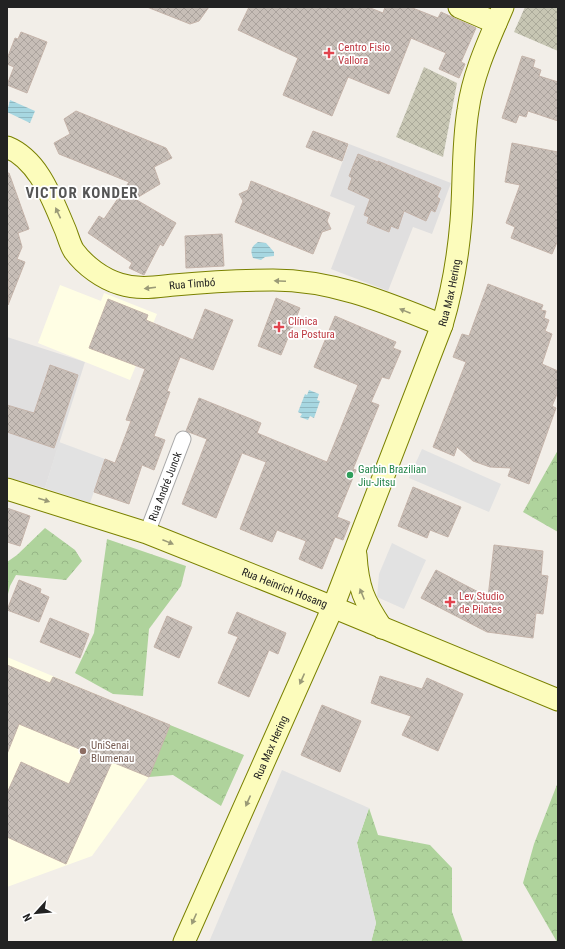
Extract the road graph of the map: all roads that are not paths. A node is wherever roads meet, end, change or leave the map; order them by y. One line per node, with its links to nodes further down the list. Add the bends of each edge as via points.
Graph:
1 (458, 7): 2 (main road)
2 (500, 15): 4 (main road, Rua Max Hering, via 474,76 468,108 463,142 461,222 456,262)
3 (7, 147): 4 (main road, Rua Timbó, one-way to 3, via 342,288 305,281 244,281 142,289 120,284 97,274 74,251 47,189 27,160)
4 (442, 325): 8 (main road, Rua Max Hering)
5 (183, 439): 7 (street, Rua André Junck)
6 (7, 489): 7 (main road, Rua Heinrich Hosang, one-way to 7)
7 (146, 533): 9 (main road, Rua Heinrich Hosang, one-way to 9)
8 (355, 552): 9 (main road, Rua Max Hering); 10 (main road, Rua Max Hering, one-way to 8, via 368,608 361,591)
9 (333, 607): 10 (main road, Rua Heinrich Hosang); 12 (main road, Rua Max Hering, one-way to 12)
10 (382, 628): 11 (main road, Rua Heinrich Hosang)
11 (558, 700)
12 (184, 942)

